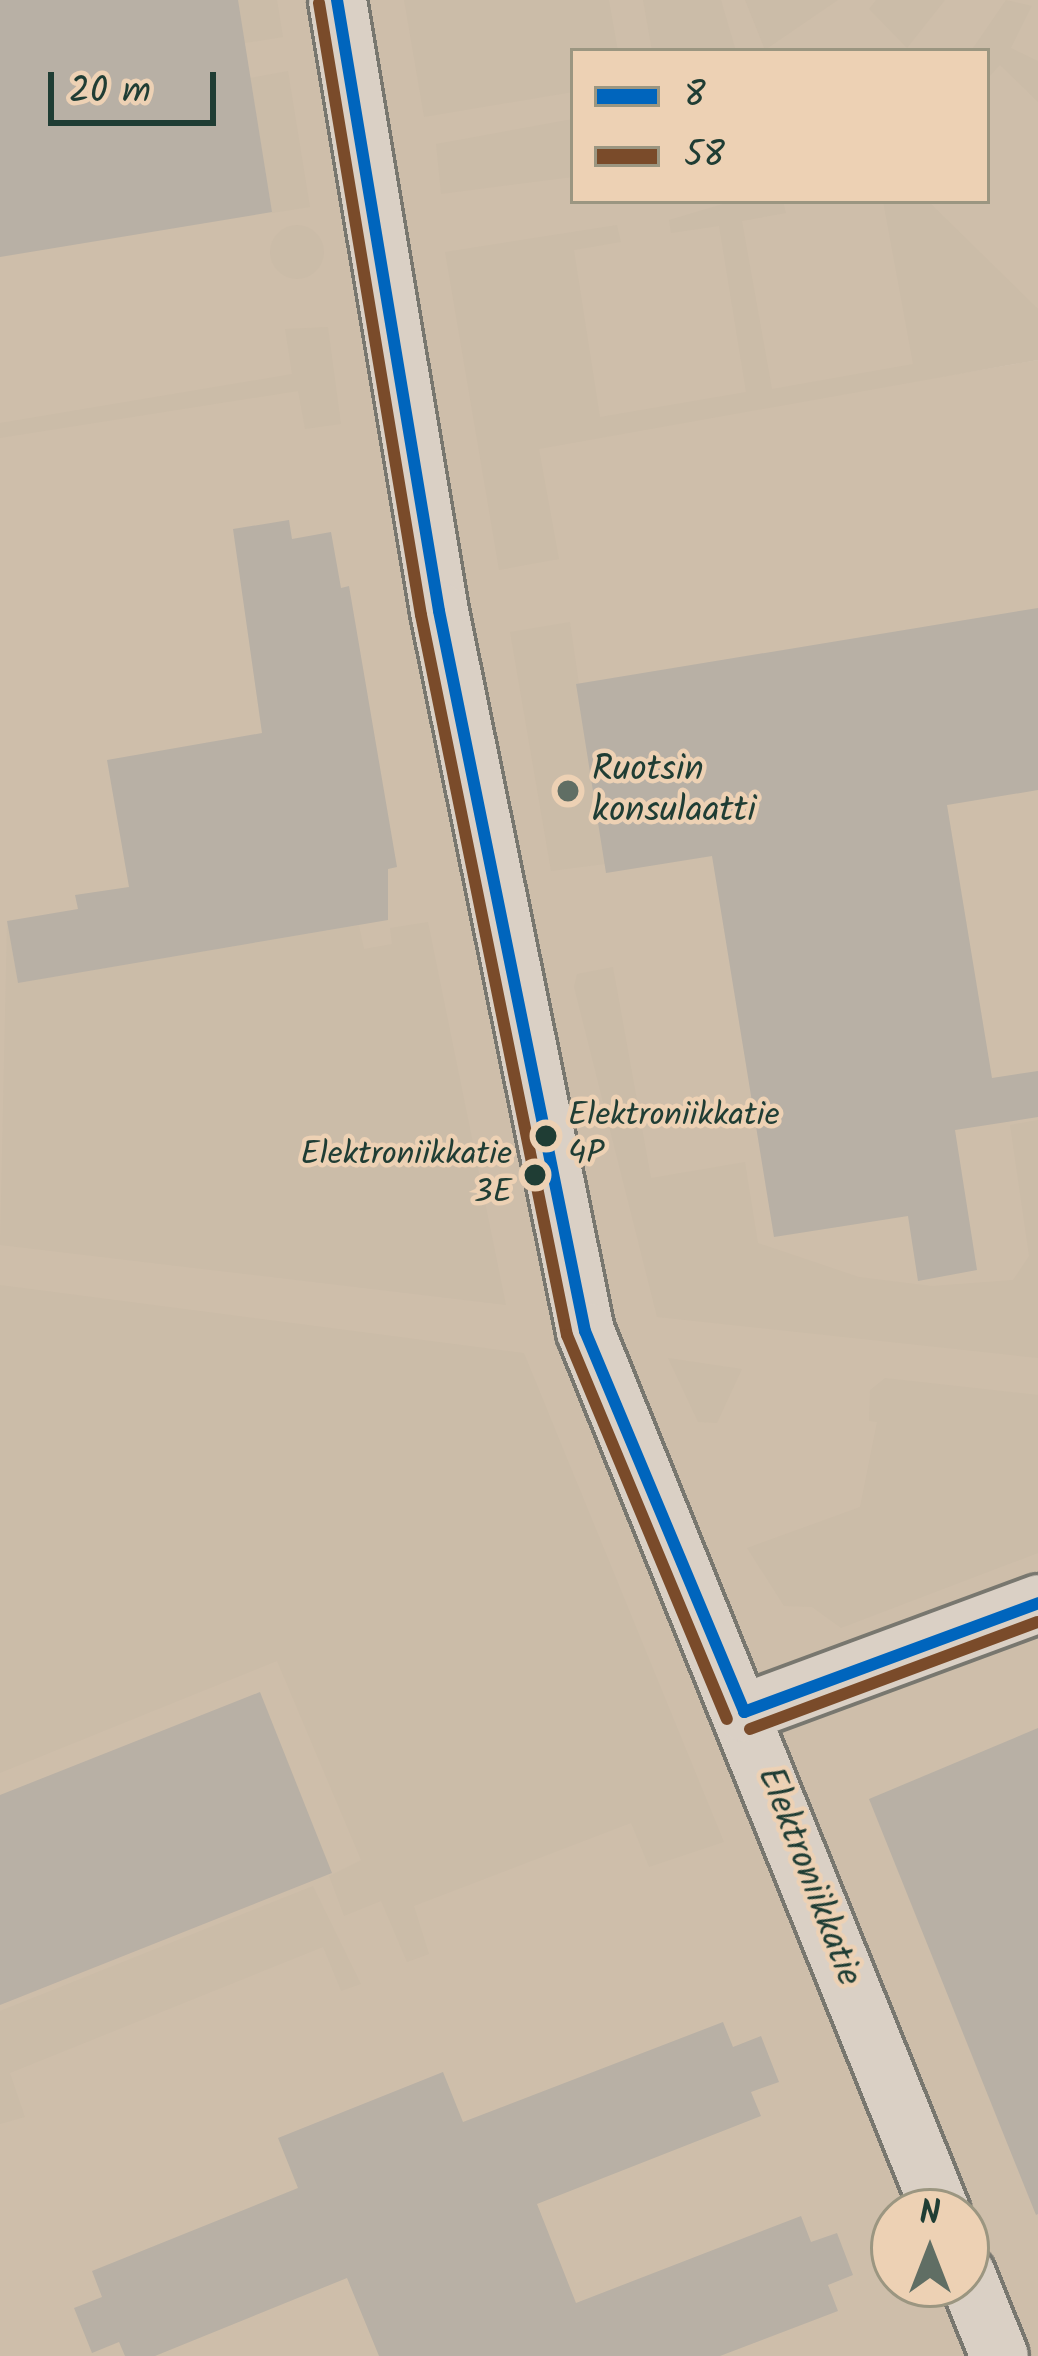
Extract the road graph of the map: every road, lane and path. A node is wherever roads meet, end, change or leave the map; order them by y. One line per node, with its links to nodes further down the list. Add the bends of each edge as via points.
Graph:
1 (337, 0): 3 (street, Elektroniikkatie, via 439,611 585,1331)
2 (1038, 1603): 3 (street)
3 (744, 1712): 4 (street, Elektroniikkatie)
4 (932, 2188)
5 (980, 2308): 6 (street)
6 (999, 2356)

